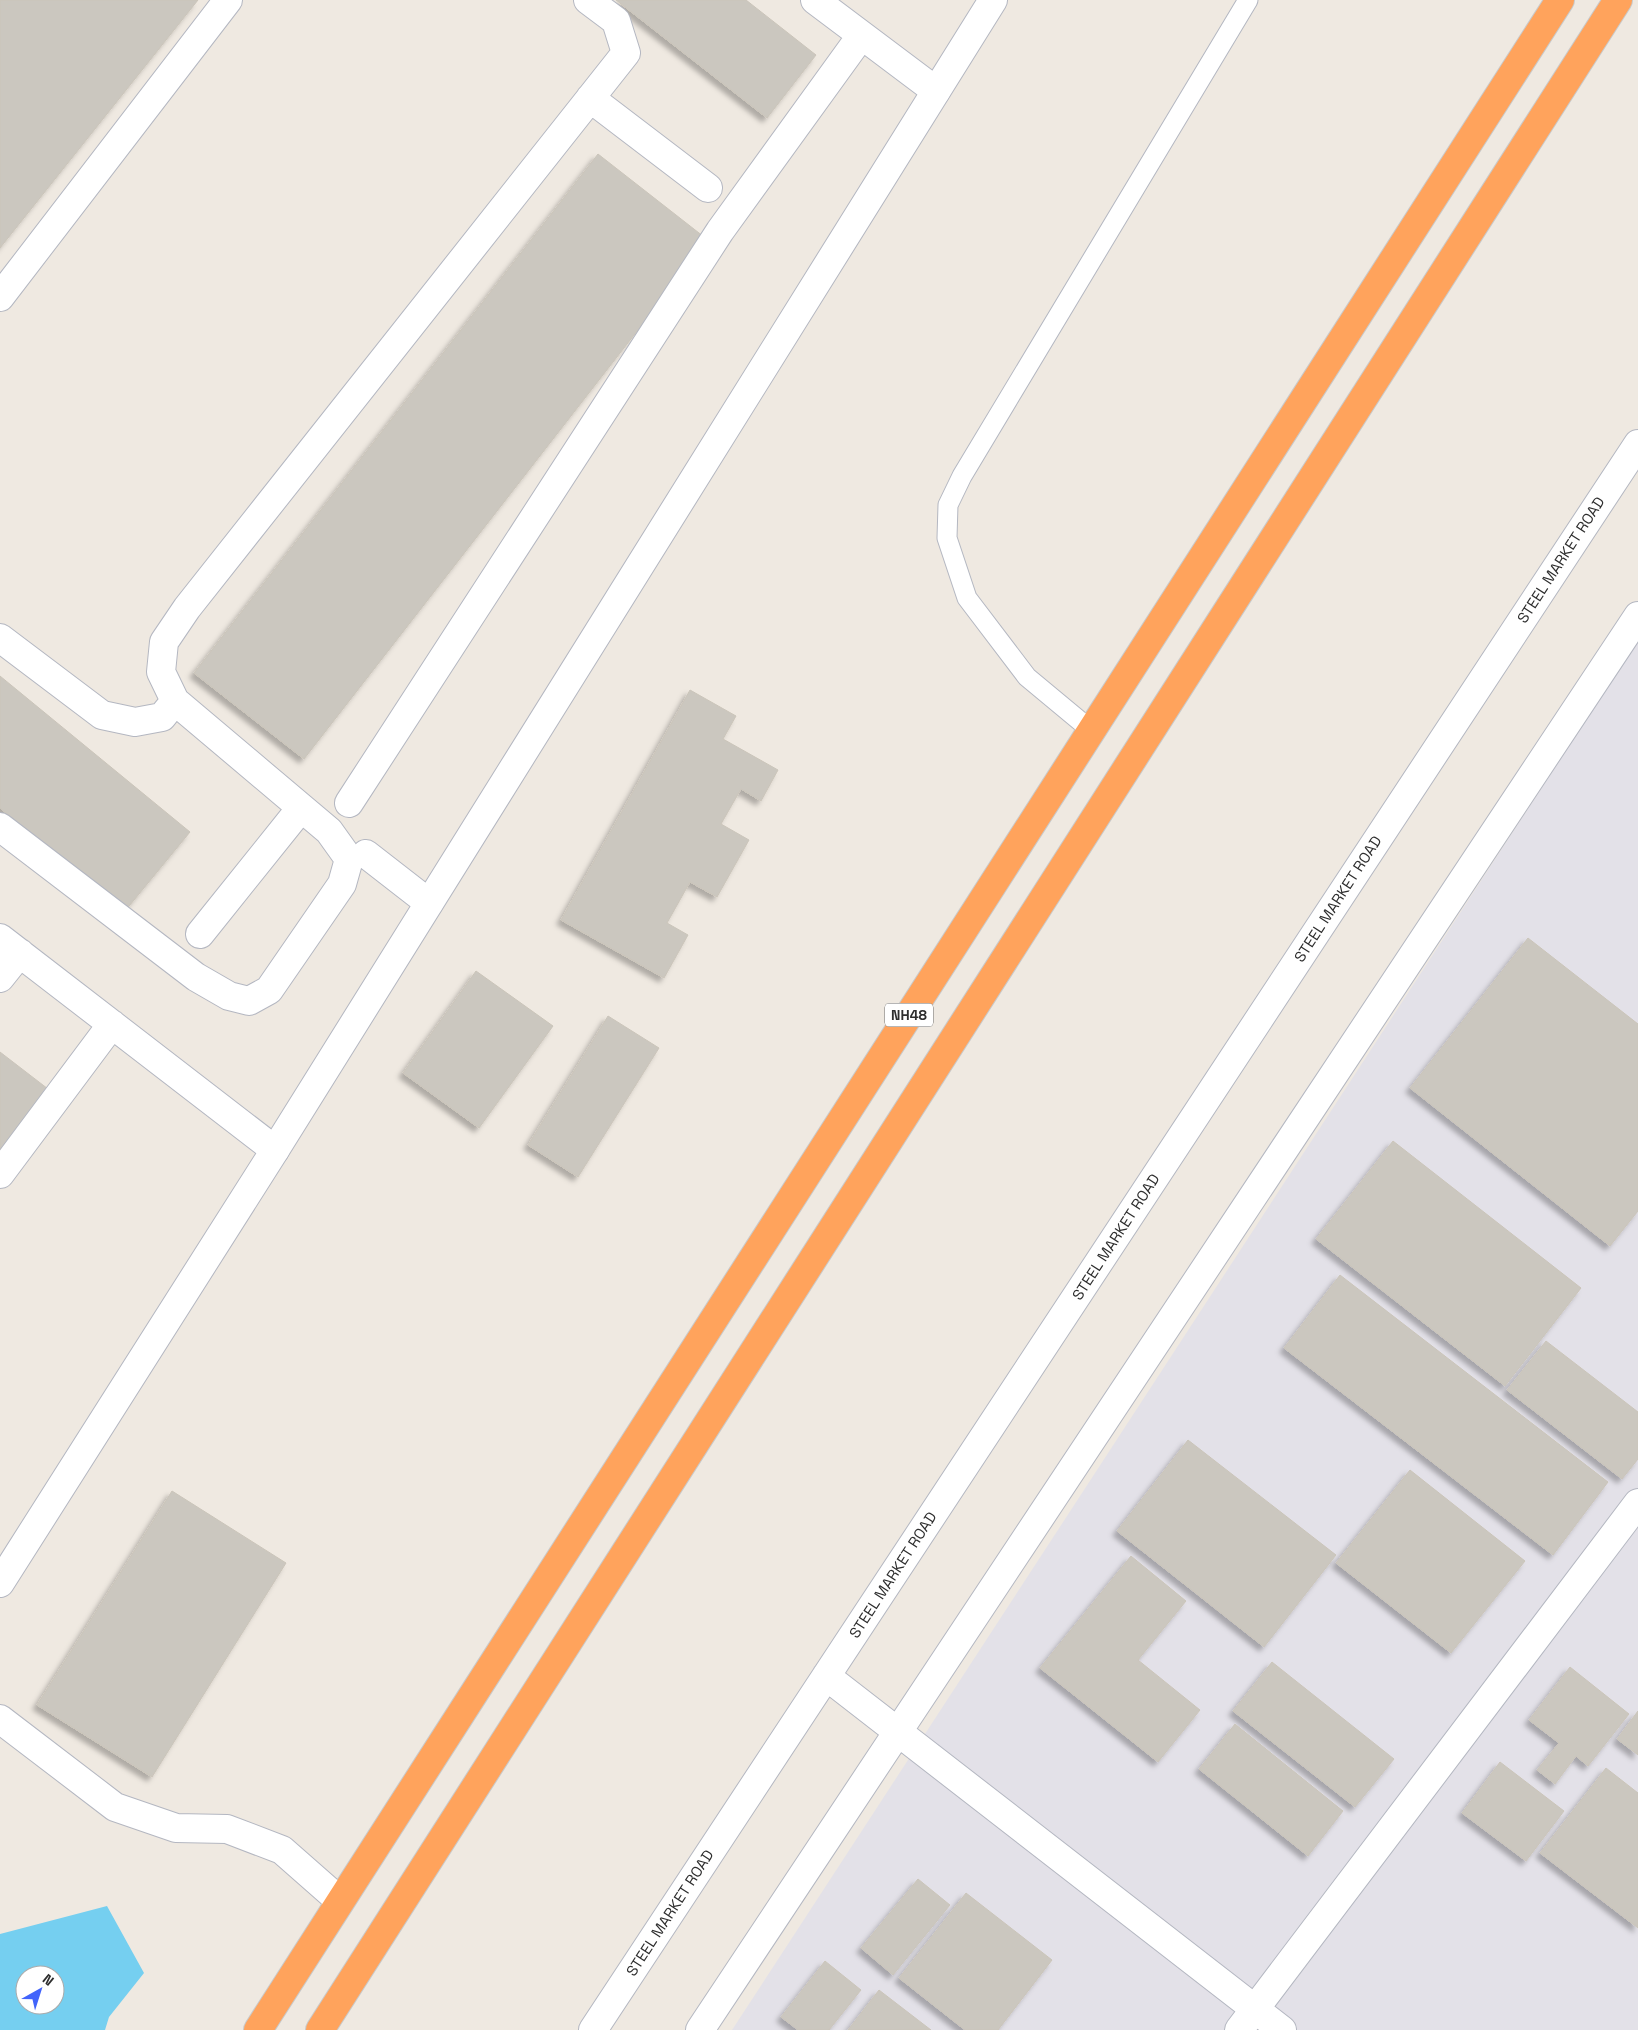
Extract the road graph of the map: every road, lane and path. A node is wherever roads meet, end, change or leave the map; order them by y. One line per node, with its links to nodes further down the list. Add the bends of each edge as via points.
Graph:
1 (228, 0): 12 (street)
2 (588, 0): 10 (street, via 616,22 626,53)
3 (815, 0): 8 (street)
4 (993, 0): 9 (street)
5 (1248, 0): 17 (lane, via 948,504 947,538 967,598 1027,677)
6 (1560, 0): 17 (highway, NH48)
7 (1618, 0): 37 (highway)
8 (861, 36): 9 (street); 18 (street, via 720,231)
9 (936, 91): 22 (street)
10 (590, 98): 11 (street); 16 (street, via 164,642 161,672)
11 (708, 188)
12 (0, 297)
13 (1638, 444): 31 (street, STEEL MARKET ROAD)
14 (1638, 616): 33 (street)
15 (0, 638): 16 (street, via 102,715 135,722 162,717)
16 (175, 701): 19 (street)
17 (1092, 731): 34 (highway, NH48)
18 (348, 803)
19 (301, 808): 20 (street, via 329,831 349,859 342,884 269,990 249,1001 229,996 196,977); 23 (street)
20 (0, 827)
21 (366, 854): 22 (street)
22 (429, 903): 27 (street)
23 (200, 934)
24 (10, 946): 25 (street); 26 (street)
25 (0, 978)
26 (112, 1024): 27 (street); 28 (street)
27 (275, 1150): 30 (street)
28 (0, 1174)
29 (1638, 1503): 35 (street)
30 (0, 1583)
31 (826, 1676): 33 (street); 38 (street, STEEL MARKET ROAD)
32 (0, 1719): 34 (street, via 115,1807 176,1828 227,1829 282,1850)
33 (898, 1731): 35 (street); 39 (street)
34 (340, 1901): 36 (highway, NH48)
35 (1247, 2020): 40 (street)
36 (258, 2030)
37 (320, 2030)
38 (593, 2030)
39 (700, 2030)
40 (1282, 2030)

